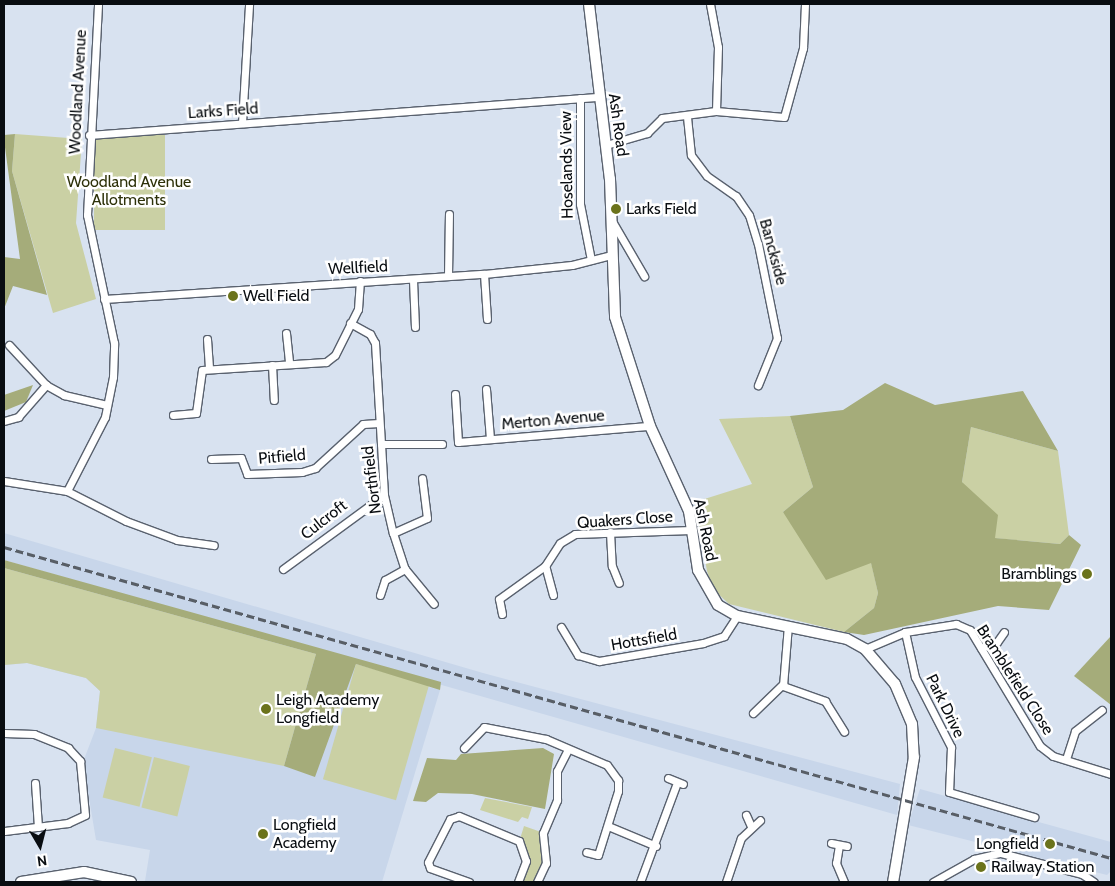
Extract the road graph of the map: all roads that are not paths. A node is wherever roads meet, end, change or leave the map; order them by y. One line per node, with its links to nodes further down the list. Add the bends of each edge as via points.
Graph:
1 (98, 4): 11 (street, Woodland Avenue)
2 (250, 4): 10 (street)
3 (589, 4): 6 (street, Ash Road)
4 (710, 4): 8 (street, via 718,47)
5 (805, 4): 8 (street, via 804,48 784,117)
6 (598, 96): 7 (street, Larks Field); 12 (street, Ash Road)
7 (580, 98): 10 (street, Larks Field); 16 (street, Hoselands View, via 580,204)
8 (716, 111): 9 (street)
9 (687, 117): 12 (street, via 662,118 646,133); 33 (street, Banckside, via 690,155 707,176 736,196 749,215 758,244 777,338)
10 (242, 123): 11 (street, Larks Field)
11 (89, 135): 22 (street, Woodland Avenue, via 87,215)
12 (606, 145): 14 (street, Ash Road)
13 (449, 214): 18 (street)
14 (612, 220): 15 (street, Ash Road); 19 (street)
15 (611, 255): 16 (street, Wellfield); 41 (street, Ash Road, via 614,317)
16 (591, 260): 17 (street, Wellfield)
17 (484, 274): 18 (street, Wellfield); 23 (street)
18 (448, 276): 20 (street, Wellfield)
19 (644, 276)
20 (413, 280): 21 (street, Wellfield); 25 (street)
21 (360, 282): 22 (street, Wellfield); 24 (street, via 358,309)
22 (104, 299): 37 (street, Woodland Avenue, via 114,343)
23 (486, 319)
24 (350, 323): 29 (street, via 334,355 326,362); 40 (street, Northfield, via 370,334 375,343)
25 (415, 327)
26 (286, 333): 29 (street)
27 (207, 338): 31 (street)
28 (9, 345): 32 (street)
29 (289, 364): 30 (street)
30 (272, 365): 31 (street); 36 (street)
31 (209, 369): 38 (street, via 202,370 196,413)
32 (46, 385): 37 (street, via 64,396); 39 (street, via 18,418)
33 (758, 385)
34 (486, 389): 42 (street)
35 (456, 394): 42 (street, Merton Avenue, via 458,442)
36 (274, 400)
37 (107, 404): 48 (street, Woodland Avenue, via 95,442)
38 (173, 415)
39 (4, 421)
40 (379, 423): 43 (street, Northfield); 45 (street, Pitfield, via 363,424 315,468 302,472 247,474 241,458)
41 (650, 426): 42 (street, Merton Avenue); 50 (street, Ash Road, via 682,492)
42 (490, 439)
43 (380, 444): 44 (street); 49 (street, Northfield)
44 (442, 444)
45 (211, 459)
46 (422, 478): 52 (street, Northfield, via 427,518)
47 (4, 481): 48 (street)
48 (67, 491): 53 (street, via 126,521 177,540)
49 (384, 495): 52 (street, Northfield); 56 (street, Culcroft)
50 (692, 530): 51 (street, Quakers Close); 62 (street, Ash Road, via 705,590 718,605)
51 (610, 532): 54 (street, Quakers Close, via 575,534 560,543); 57 (street, via 612,566)
52 (394, 533): 55 (street, Northfield)
53 (214, 546)
54 (545, 566): 59 (street); 61 (street, via 498,599)
55 (404, 568): 58 (street, via 385,580); 60 (street, Northfield)
56 (283, 569)
57 (620, 583)
58 (380, 595)
59 (553, 595)
60 (434, 604)
61 (502, 614)
62 (737, 616): 63 (street, Ash Road); 64 (street, Hottsfield, via 724,636 703,643 599,662 578,655)
63 (788, 625): 68 (street, Ash Road, via 847,639); 69 (street)
64 (561, 627)
65 (905, 632): 67 (street, Bramblefield Close, via 956,624 970,630); 68 (street, Bramblefield Close); 83 (street, Park Drive, via 915,675 950,744 950,793)
66 (1004, 632): 67 (street, via 997,642)
67 (981, 648): 78 (street, Bramblefield Close, via 1029,735 1054,756)
68 (865, 649): 100 (street, Ash Road, via 895,684 914,736 912,779)
69 (782, 684): 71 (street); 72 (street, via 822,700)
70 (1102, 710): 78 (street, via 1075,731)
71 (753, 713)
72 (840, 724): 73 (street); 74 (street)
73 (832, 729)
74 (844, 732)
75 (4, 733): 87 (street, via 52,738 80,761 85,815)
76 (464, 748): 77 (street, via 484,727 546,739)
77 (567, 751): 85 (street, via 607,765 613,771 618,791); 96 (street, via 557,771 557,800 543,833 546,863)
78 (1066, 759): 79 (street, Bramblefield Close)
79 (1111, 774)
80 (668, 778): 90 (street, via 680,785)
81 (35, 783): 87 (street)
82 (746, 815): 86 (street)
83 (1034, 817)
84 (760, 820): 86 (street)
85 (608, 826): 90 (street); 91 (street, via 598,854)
86 (751, 826): 98 (street, via 741,838)
87 (38, 827): 88 (street)
88 (4, 831)
89 (831, 843): 99 (street, via 843,846 836,863)
90 (656, 846): 97 (street)
91 (586, 852)
92 (21, 882): 93 (street, via 84,872)
93 (131, 882)
94 (469, 882): 95 (street, via 430,868 428,862 450,819 459,816 518,841 526,861)
95 (518, 882)
96 (537, 882)
97 (640, 882)
98 (726, 882)
99 (844, 882)
100 (892, 882)
101 (933, 882): 102 (street, via 977,858 1001,853 1082,874)
102 (1094, 882)

